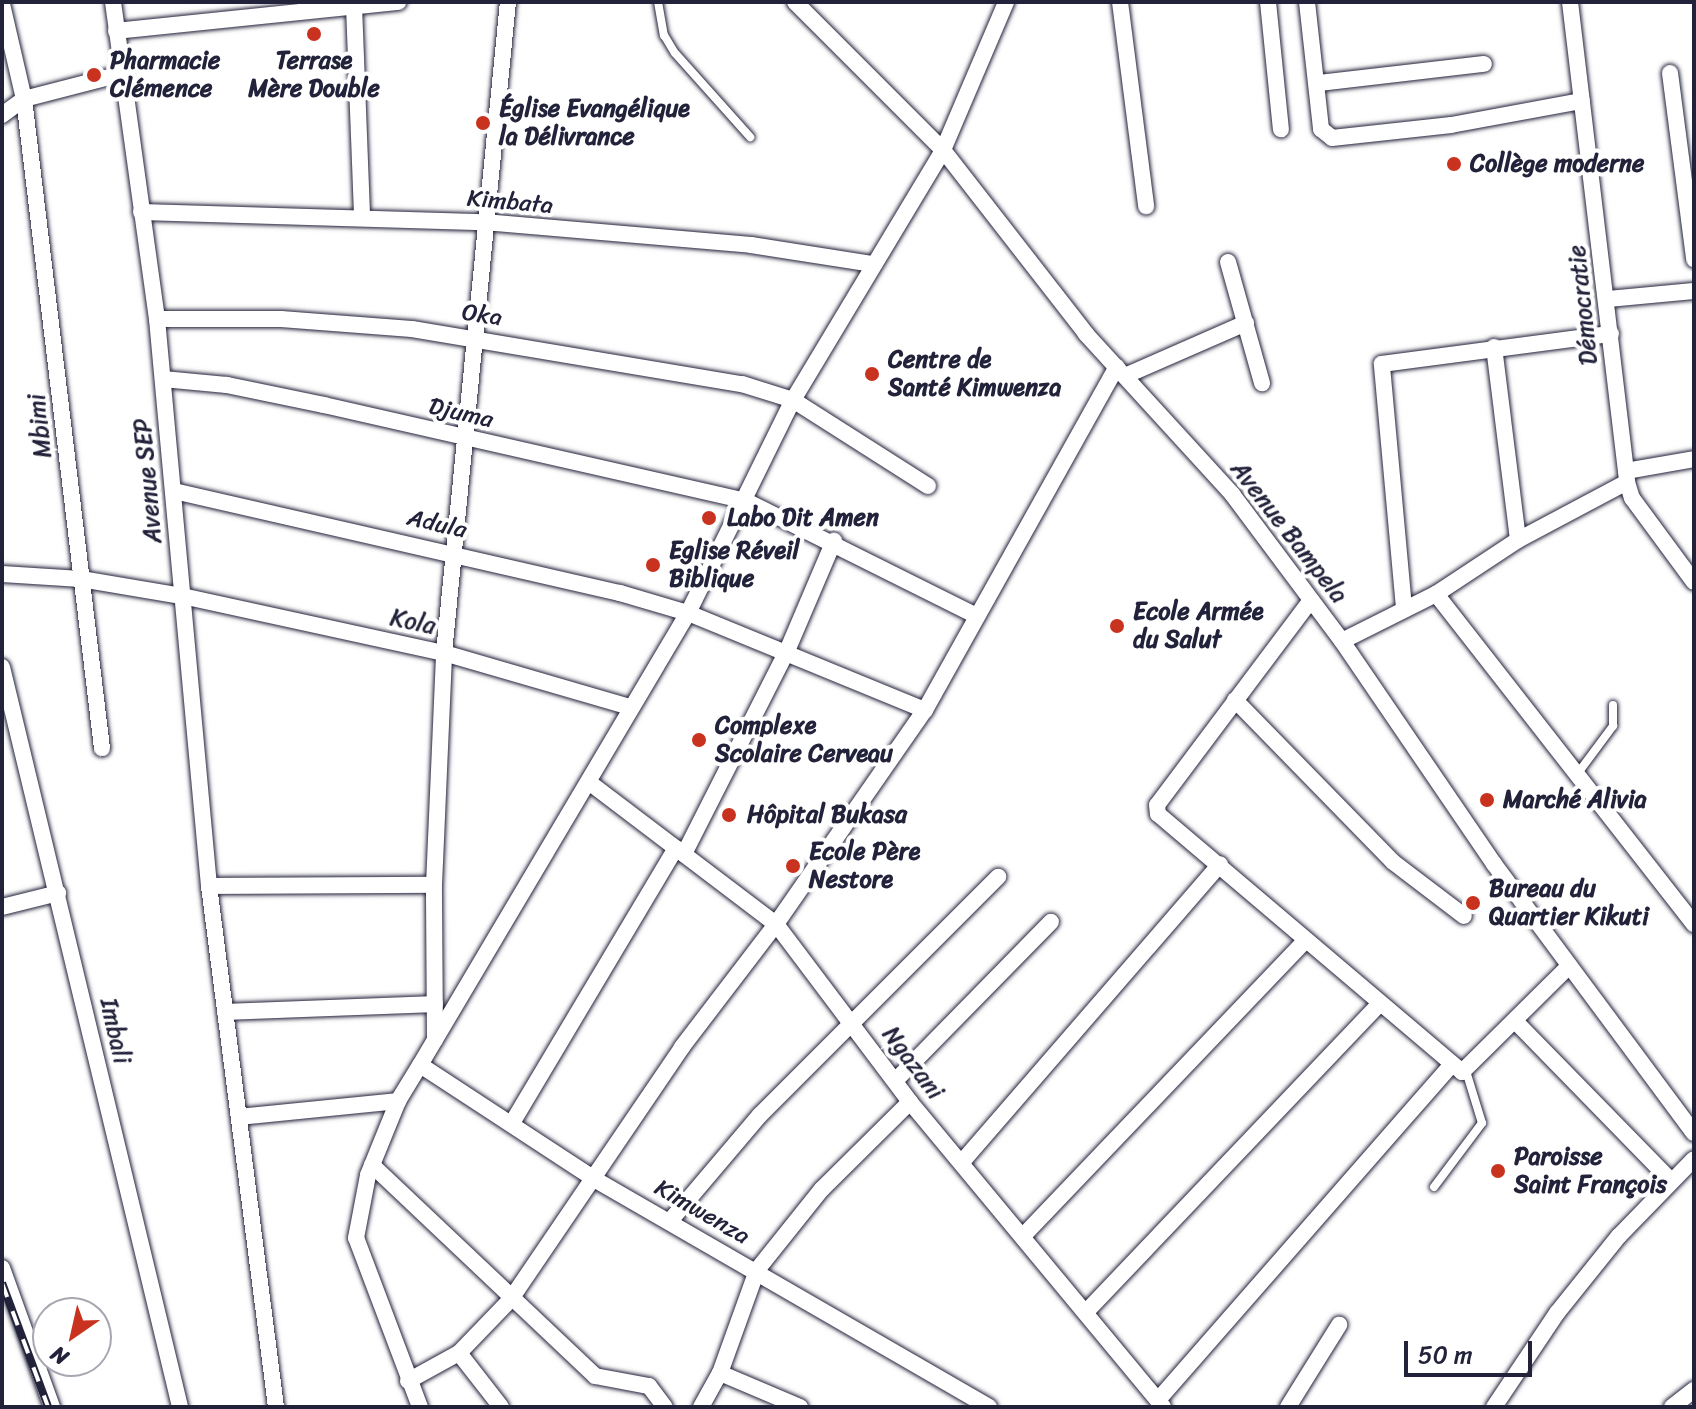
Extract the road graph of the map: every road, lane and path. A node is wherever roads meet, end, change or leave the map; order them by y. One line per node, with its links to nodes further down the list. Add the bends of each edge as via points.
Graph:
1 (113, 2): 14 (street, Avenue SEP)
2 (399, 2): 12 (street)
3 (508, 2): 28 (street)
4 (658, 2): 23 (lane, via 664,35 675,53)
5 (795, 2): 24 (street, Avenue Bampela)
6 (1006, 2): 24 (street)
7 (1120, 2): 25 (street)
8 (1268, 2): 22 (street)
9 (1307, 2): 18 (street)
10 (1570, 2): 20 (street, Démocratie)
11 (2, 4): 13 (street, Mbimi)
12 (354, 6): 14 (street); 27 (street)
13 (4, 24): 19 (street, Mbimi)
14 (116, 31): 17 (street, Avenue SEP)
15 (1484, 64): 18 (street)
16 (1670, 73): 29 (street)
17 (121, 74): 19 (street); 26 (street, Avenue SEP)
18 (1319, 83): 20 (street, via 1321,129 1332,138 1451,125)
19 (24, 99): 21 (street); 54 (street, Mbimi)
20 (1582, 101): 33 (street, Démocratie)
21 (2, 115)
22 (1281, 129)
23 (750, 137)
24 (943, 150): 31 (street); 39 (street, Avenue Bampela)
25 (1146, 206)
26 (141, 212): 27 (street, Kimbata); 34 (street, Avenue SEP)
27 (362, 216): 28 (street, Kimbata)
28 (484, 222): 31 (street, Kimbata, via 751,245); 37 (street)
29 (1694, 259)
30 (1228, 262): 35 (street)
31 (872, 264): 42 (street)
32 (1694, 291): 33 (street)
33 (1608, 299): 36 (street, Démocratie)
34 (157, 319): 37 (street, Oka, via 333,322); 40 (street, Avenue SEP)
35 (1246, 323): 39 (street); 41 (street)
36 (1611, 334): 38 (street); 45 (street, Démocratie)
37 (472, 339): 42 (street, Oka, via 678,371); 43 (street)
38 (1494, 347): 49 (street); 58 (street, via 1382,364)
39 (1122, 371): 57 (street, Avenue Bampela, via 1232,494); 60 (street)
40 (163, 379): 43 (street, Djuma, via 227,385); 47 (street, Avenue SEP)
41 (1262, 383)
42 (793, 400): 46 (street, Oka); 48 (street)
43 (465, 438): 48 (street, Djuma); 51 (street)
44 (1694, 459): 45 (street)
45 (1626, 477): 49 (street); 53 (street, Démocratie, via 1632,498)
46 (928, 486)
47 (174, 491): 51 (street, Adula); 56 (street, Avenue SEP)
48 (746, 501): 50 (street, Djuma); 59 (street)
49 (1518, 540): 55 (street)
50 (834, 541): 60 (street, Djuma); 62 (street)
51 (457, 553): 59 (street, Adula); 63 (street)
52 (2, 574): 54 (street, Kola)
53 (1691, 575)
54 (81, 579): 56 (street, Kola); 69 (street, Mbimi)
55 (1436, 594): 58 (street); 70 (street)
56 (182, 596): 63 (street, Kola); 76 (street, Avenue SEP)
57 (1311, 600): 61 (street, Avenue Bampela); 65 (street)
58 (1404, 608): 61 (street)
59 (688, 613): 62 (street, Adula); 67 (street)
60 (977, 616): 68 (street)
61 (1342, 641): 84 (street, Avenue Bampela)
62 (787, 651): 68 (street, Adula); 72 (street)
63 (444, 653): 67 (street, Kola); 75 (street)
64 (2, 667): 77 (street, Imbali)
65 (1235, 700): 73 (street, via 1155,809); 79 (street, via 1356,827)
66 (1613, 705): 70 (lane, via 1613,726)
67 (630, 707): 71 (street)
68 (925, 710): 81 (street)
69 (102, 748)
70 (1578, 773): 82 (street)
71 (590, 783): 72 (street, Ngazani); 90 (street)
72 (680, 851): 81 (street, Ngazani); 97 (street)
73 (1220, 864): 83 (street); 100 (street)
74 (998, 877): 89 (street)
75 (434, 885): 76 (street); 85 (street)
76 (209, 886): 87 (street, Avenue SEP)
77 (58, 893): 78 (street); 119 (street, Imbali)
78 (2, 907)
79 (1464, 916)
80 (1051, 922): 93 (street)
81 (776, 924): 89 (street, Ngazani); 102 (street, via 682,1047)
82 (1694, 924)
83 (1306, 940): 86 (street); 106 (street)
84 (1569, 966): 88 (street); 98 (street, Avenue Bampela)
85 (435, 1004): 87 (street); 90 (street)
86 (1379, 1004): 92 (street); 110 (street)
87 (225, 1012): 96 (street, Avenue SEP)
88 (1516, 1022): 92 (street); 103 (street)
89 (854, 1023): 93 (street, Ngazani); 105 (street, via 760,1115)
90 (435, 1042): 91 (street)
91 (420, 1065): 94 (street); 97 (street, Kimwenza)
92 (1459, 1068): 104 (lane, via 1482,1123); 116 (street)
93 (897, 1079): 95 (street, Ngazani)
94 (398, 1101): 96 (street); 101 (street)
95 (910, 1102): 100 (street, Ngazani); 108 (street, via 822,1189)
96 (239, 1117): 120 (street, Avenue SEP)
97 (512, 1123): 102 (street, Kimwenza)
98 (1694, 1133)
99 (1694, 1159): 103 (street)
100 (962, 1162): 106 (street, Ngazani)
101 (372, 1165): 109 (street); 114 (street, via 356,1238)
102 (596, 1180): 105 (street, Kimwenza); 109 (street)
103 (1670, 1180): 127 (street, via 1557,1313)
104 (1434, 1187)
105 (670, 1221): 108 (street, Kimwenza)
106 (1024, 1235): 110 (street, Ngazani)
107 (2, 1268): 118 (street)
108 (757, 1270): 113 (street); 125 (street, Kimwenza)
109 (511, 1299): 112 (street); 122 (street, via 595,1376 649,1386)
110 (1086, 1312): 116 (street, Ngazani)
111 (1339, 1325): 126 (street)
112 (459, 1353): 114 (street); 121 (street)
113 (720, 1373): 123 (street); 124 (street)
114 (408, 1381): 117 (street)
115 (1694, 1390): 128 (street)
116 (1160, 1404)
117 (415, 1405)
118 (52, 1407)
119 (180, 1407)
120 (276, 1407)
121 (501, 1407)
122 (665, 1407)
123 (701, 1407)
124 (800, 1407)
125 (989, 1407)
126 (1288, 1407)
127 (1494, 1407)
128 (1672, 1407)

